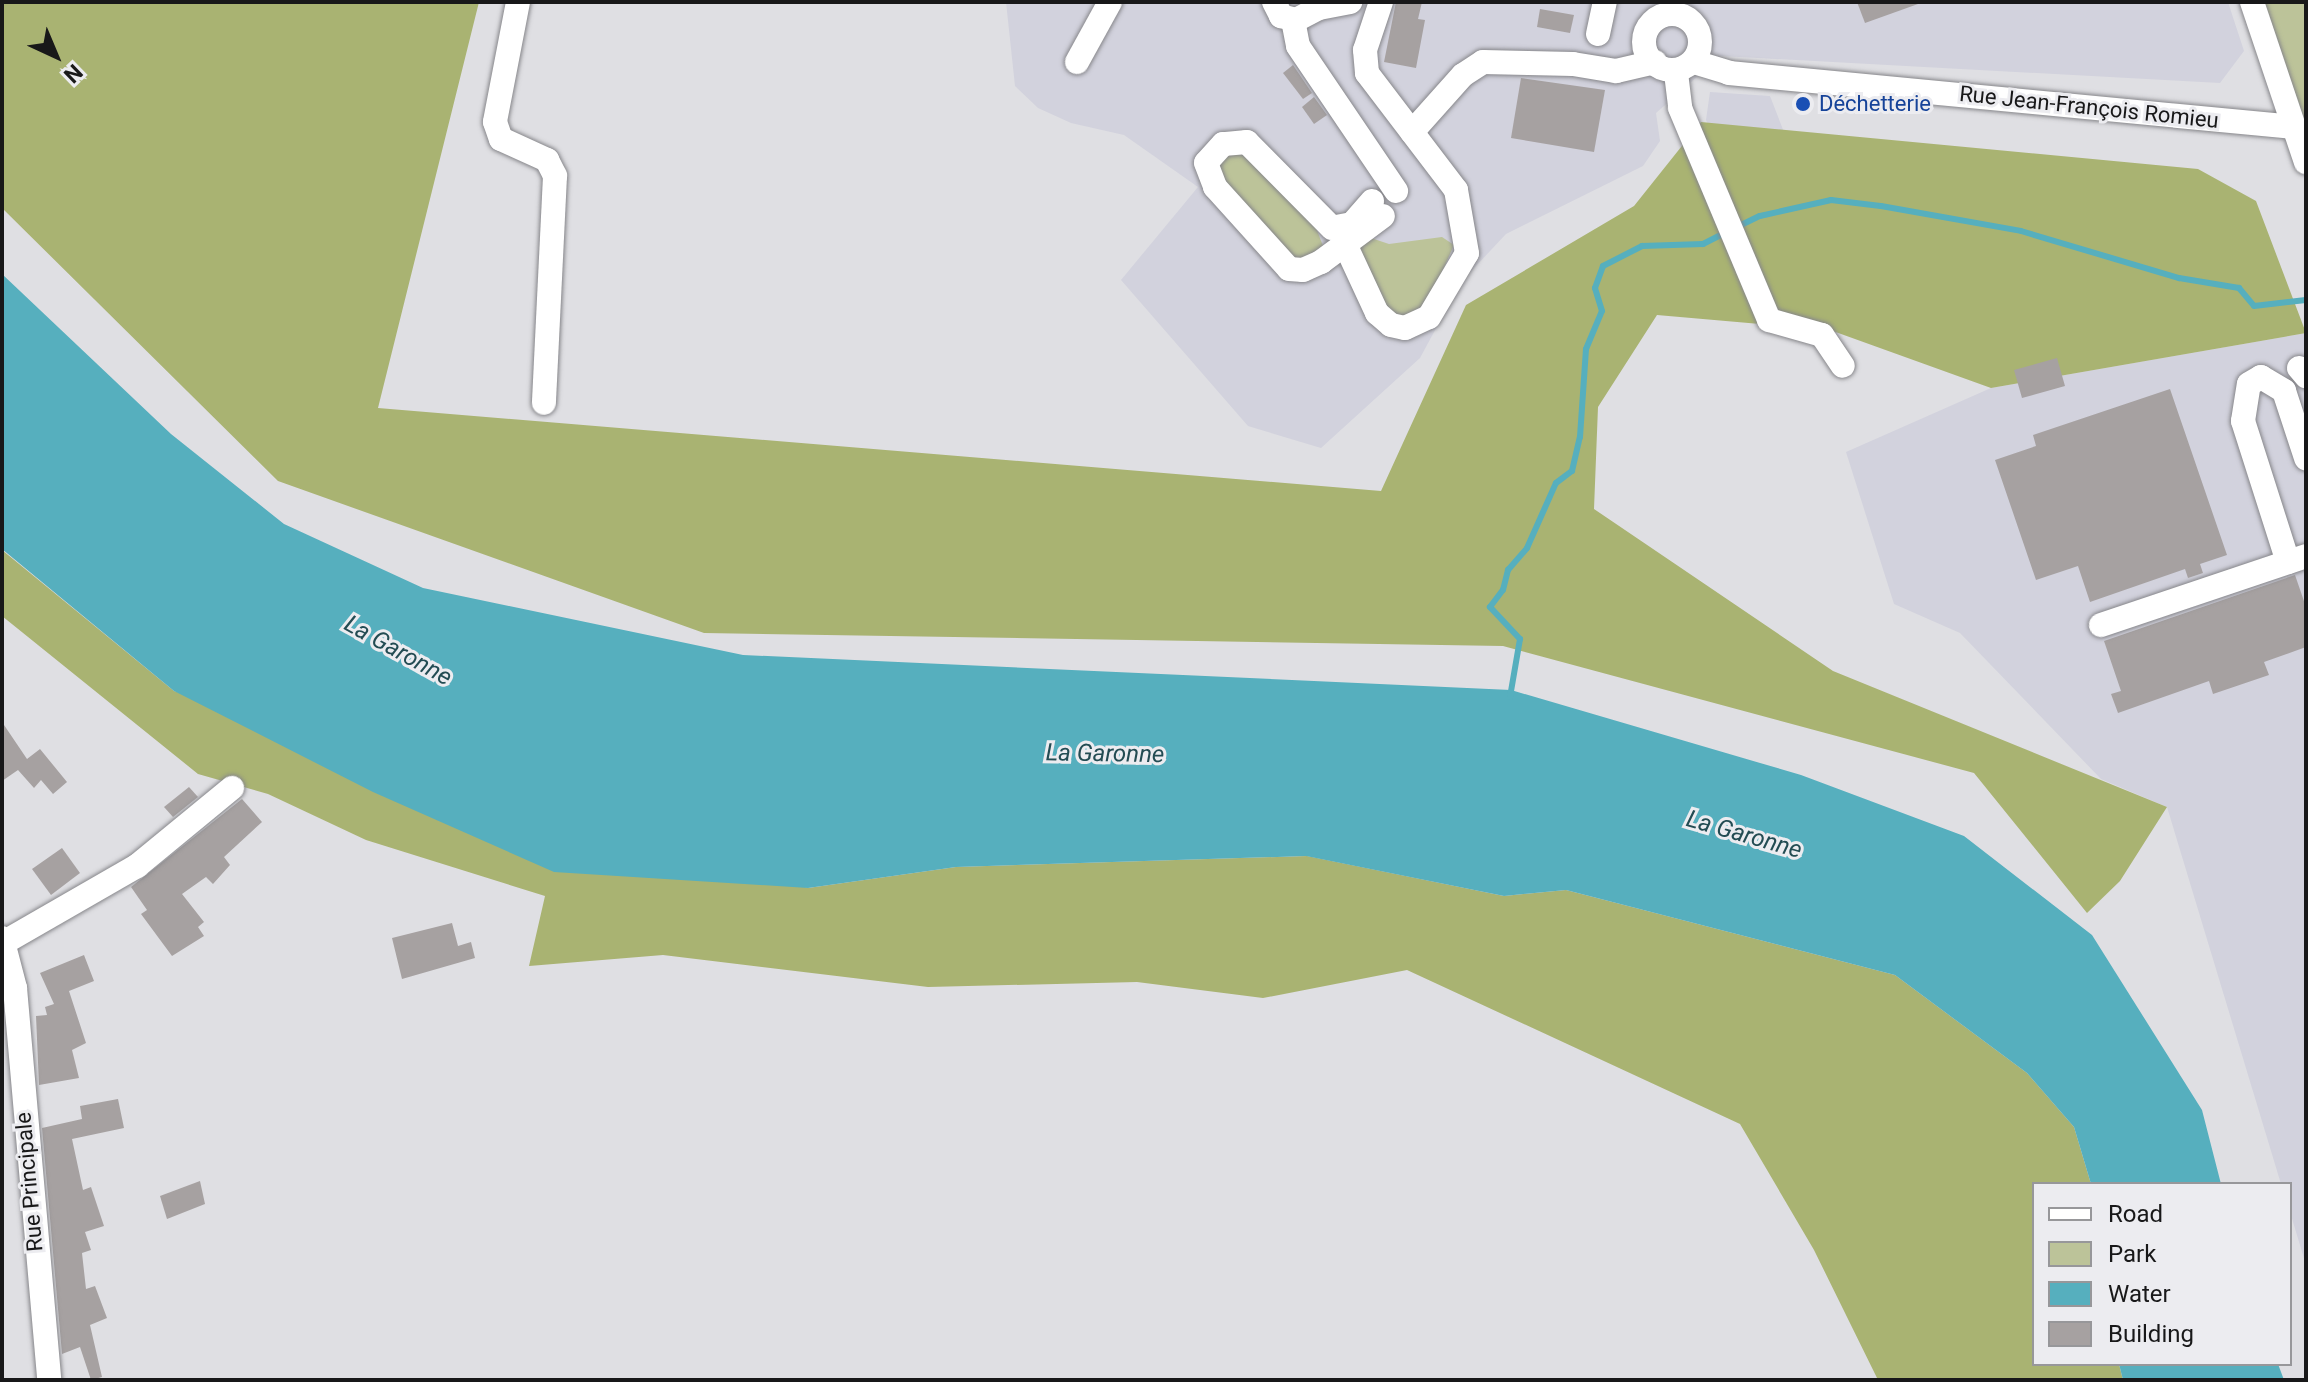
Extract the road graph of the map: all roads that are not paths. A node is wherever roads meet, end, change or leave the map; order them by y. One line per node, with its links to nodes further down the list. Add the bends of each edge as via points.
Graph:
1 (518, 2): 19 (street, via 495,122 501,139 547,160 555,176)
2 (1110, 2): 11 (street)
3 (1274, 2): 9 (street, via 1281,16)
4 (1381, 2): 14 (street, via 1365,65)
5 (1605, 2): 10 (street)
6 (2252, 2): 13 (street)
7 (1336, 3): 9 (street)
8 (1651, 8): 12 (street, via 1644,33); 12 (street, via 1674,11 1688,20 1698,43)
9 (1293, 20): 16 (street, via 1298,46 1372,154)
10 (1598, 34)
11 (1077, 62)
12 (1675, 66): 13 (street, Rue Jean-François Romieu); 14 (street, via 1616,71 1483,62 1463,75); 18 (street, via 1680,108 1769,320 1822,335)
13 (2294, 127): 15 (street)
14 (1412, 132): 17 (street, via 1456,190 1468,241 1467,253 1429,317 1405,328 1382,319)
15 (2306, 162)
16 (1382, 199): 17 (street); 17 (street, via 1352,224 1332,228 1247,142 1232,141 1209,156 1207,170 1215,187 1289,269 1313,266)
17 (1345, 244)
18 (1843, 366)
19 (544, 403)
20 (2300, 418): 21 (street); 22 (street, via 2275,384 2261,377 2249,384 2243,421)
21 (2306, 458)
22 (2297, 559): 23 (street)
23 (2101, 625)
24 (232, 788): 25 (street, via 137,866)
25 (3, 940): 26 (street, Rue Principale, via 15,988)
26 (49, 1380)

